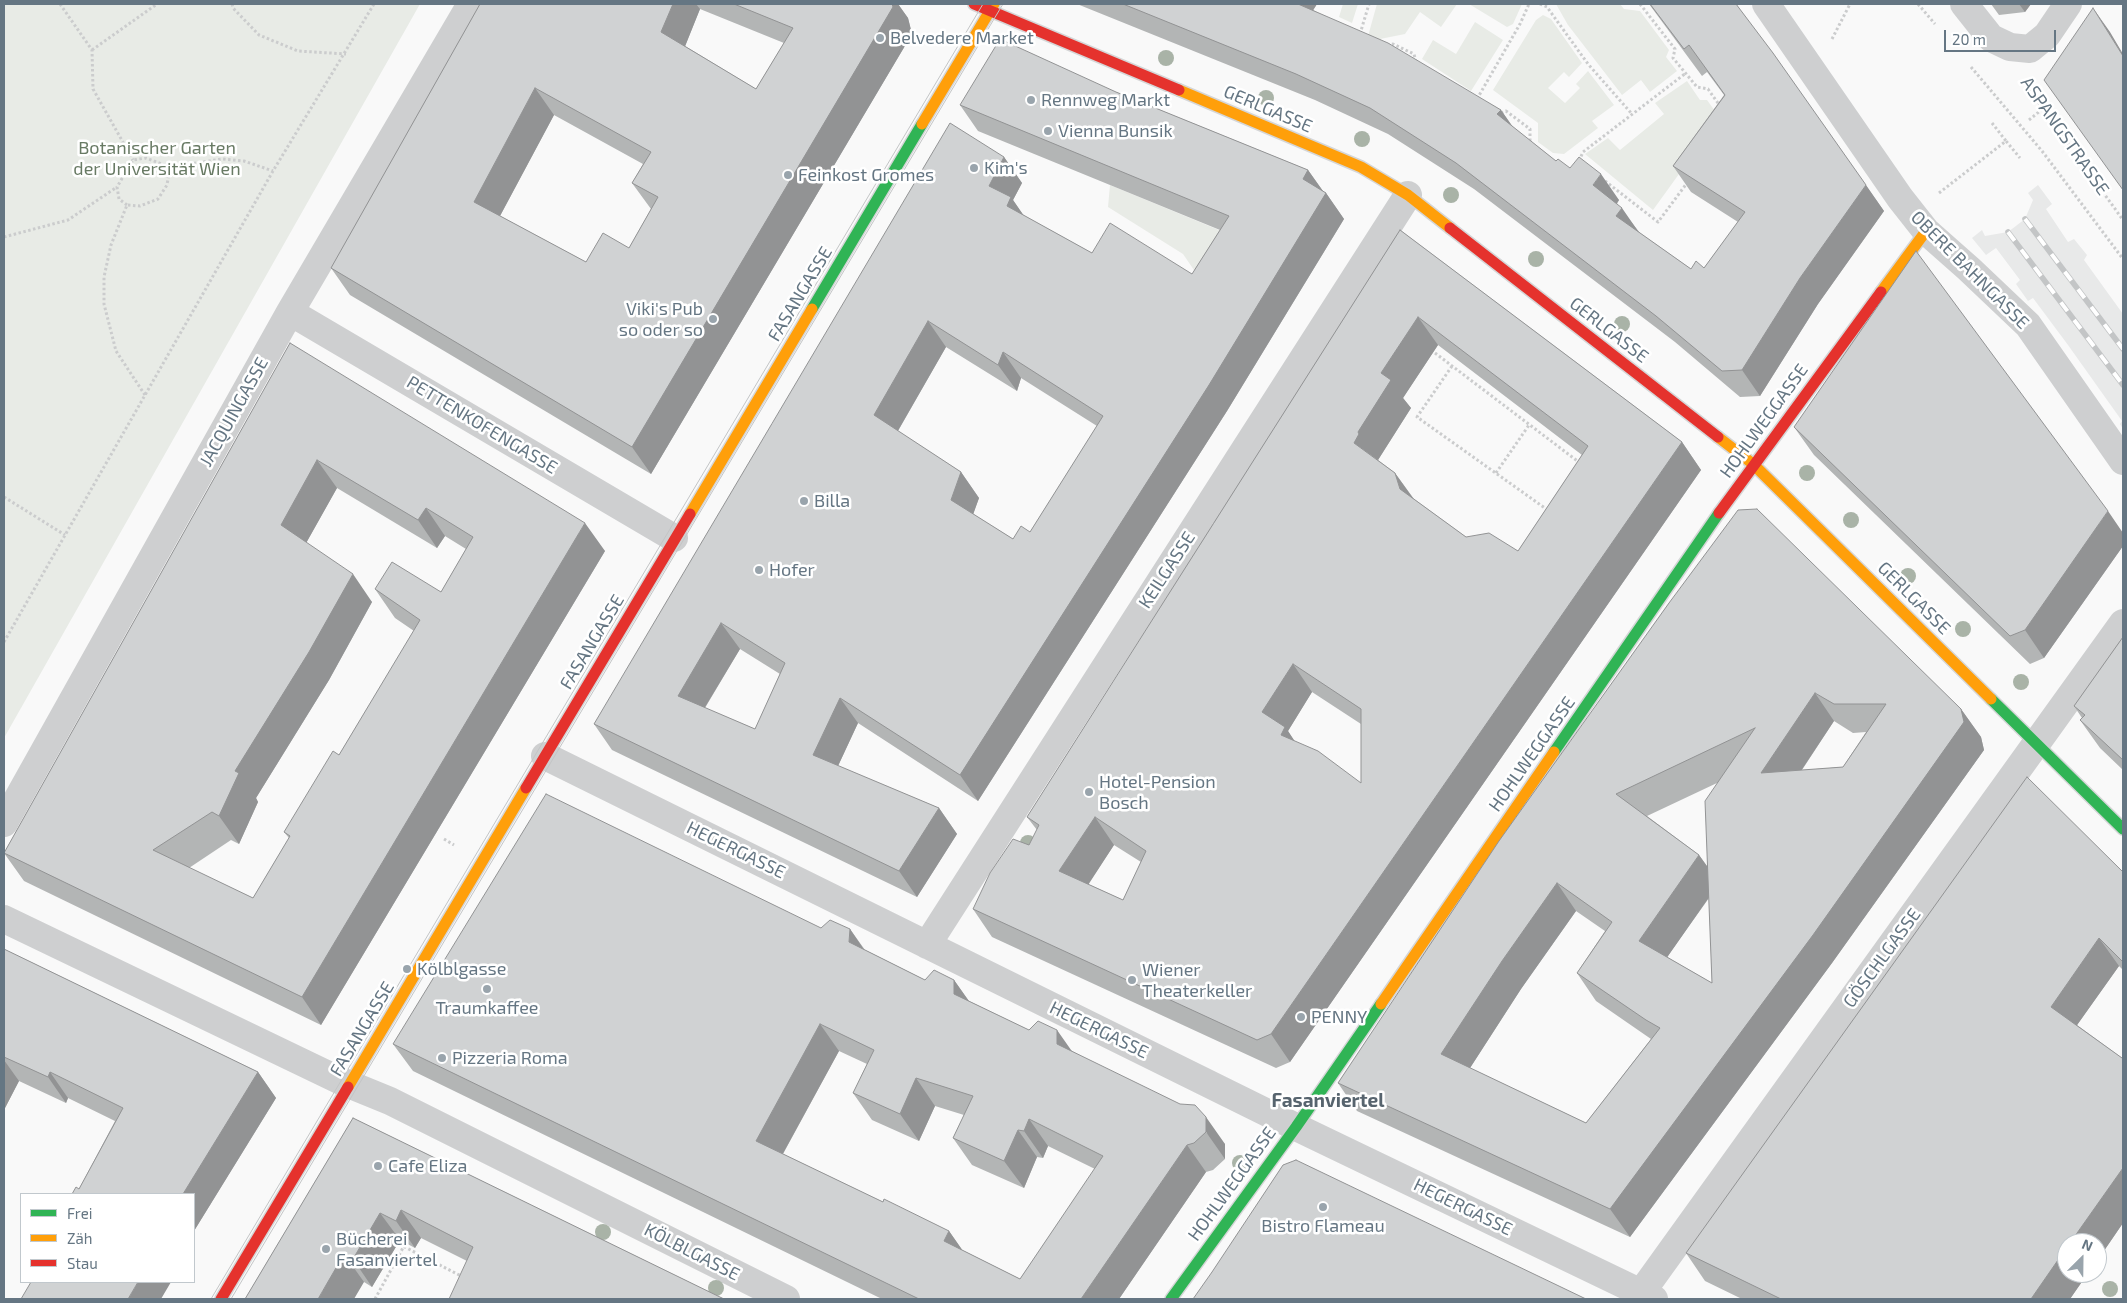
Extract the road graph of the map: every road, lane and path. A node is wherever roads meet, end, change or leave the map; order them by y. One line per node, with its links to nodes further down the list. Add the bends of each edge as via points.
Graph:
1 (60, 4): 20 (path)
2 (156, 4): 20 (path)
3 (232, 4): 21 (path, via 259,35 298,51)
4 (374, 4): 21 (path)
5 (471, 4): 51 (street, JACQUINGASSE)
6 (974, 4): 15 (street, GERLGASSE)
7 (1369, 4): 17 (path)
8 (1529, 4): 25 (path, via 1475,101)
9 (1540, 4): 29 (path, via 1547,7 1588,64)
10 (1640, 4): 24 (path, via 1675,49 1673,58)
11 (1766, 4): 48 (street, OBERE BAHNGASSE)
12 (1918, 4): 16 (path)
13 (1964, 4): 19 (street, via 1992,38)
14 (2068, 4): 19 (street, via 2047,35 2030,48)
15 (992, 7): 44 (street, GERLGASSE, via 1361,167); 63 (street, FASANGASSE)
16 (1936, 25)
17 (1358, 40)
18 (1384, 46): 23 (path, via 1393,44 1414,54)
19 (2020, 48): 47 (path, ASPANGSTRASSE, via 2021,78)
20 (92, 50): 35 (path, via 93,89)
21 (346, 54): 40 (path)
22 (1966, 60): 50 (path, via 2042,152)
23 (1418, 66)
24 (1686, 73): 27 (path, via 1697,87 1708,89); 29 (path)
25 (1482, 106)
26 (2040, 110): 30 (path)
27 (1723, 111)
28 (1494, 114): 33 (path, via 1506,111 1530,129 1530,142)
29 (1632, 114): 36 (path, via 1583,152)
30 (2029, 120)
31 (1992, 123): 32 (path)
32 (2006, 140): 34 (path); 45 (path, via 1937,194)
33 (1537, 148)
34 (2020, 158)
35 (133, 160): 39 (path, via 146,158); 43 (path)
36 (1579, 161): 37 (path); 38 (path)
37 (1573, 165)
38 (1586, 166)
39 (170, 167): 40 (path, via 222,158 244,161); 46 (path, via 167,185 158,199 140,206)
40 (272, 171): 54 (path)
41 (1693, 176): 42 (path, via 1658,222)
42 (1600, 178)
43 (117, 187): 46 (path, via 119,198); 49 (path, via 68,220)
44 (1408, 194): 57 (street, GERLGASSE); 71 (street, KEILGASSE)
45 (1942, 200)
46 (127, 205): 54 (path, via 111,245 104,277 104,304 116,351)
47 (2123, 220)
48 (1926, 231): 56 (street, OBERE BAHNGASSE, via 2028,325); 57 (street, HOHLWEGGASSE)
49 (4, 238)
50 (2123, 259)
51 (290, 312): 63 (street, PETTENKOFENGASSE); 68 (street, JACQUINGASSE)
52 (1435, 353): 53 (path)
53 (1452, 366): 55 (path); 59 (path, via 1416,417)
54 (145, 394): 62 (path)
55 (1530, 425): 58 (path); 59 (path)
56 (2123, 461)
57 (1753, 464): 66 (street, GERLGASSE); 73 (street, HOHLWEGGASSE)
58 (1584, 466)
59 (1496, 473): 61 (path)
60 (4, 497): 62 (path)
61 (1551, 512)
62 (64, 535): 65 (path)
63 (674, 538): 67 (street, FASANGASSE)
64 (2123, 623): 66 (street, GÖSCHLGASSE)
65 (4, 642)
66 (2036, 744): 69 (street, GERLGASSE); 77 (street, GÖSCHLGASSE)
67 (545, 756): 71 (street, HEGERGASSE); 72 (street, FASANGASSE)
68 (4, 823)
69 (2123, 829)
70 (4, 919): 72 (street, KÖLBLGASSE)
71 (927, 945): 73 (street, HEGERGASSE)
72 (349, 1085): 78 (street, FASANGASSE); 80 (street, KÖLBLGASSE, via 390,1100)
73 (1296, 1127): 77 (street, HEGERGASSE); 81 (street, HOHLWEGGASSE)
74 (390, 1239): 75 (path)
75 (404, 1246): 76 (path); 79 (path)
76 (472, 1281)
77 (1648, 1296)
78 (221, 1299)
79 (375, 1299)
80 (786, 1299)
81 (1171, 1299)

